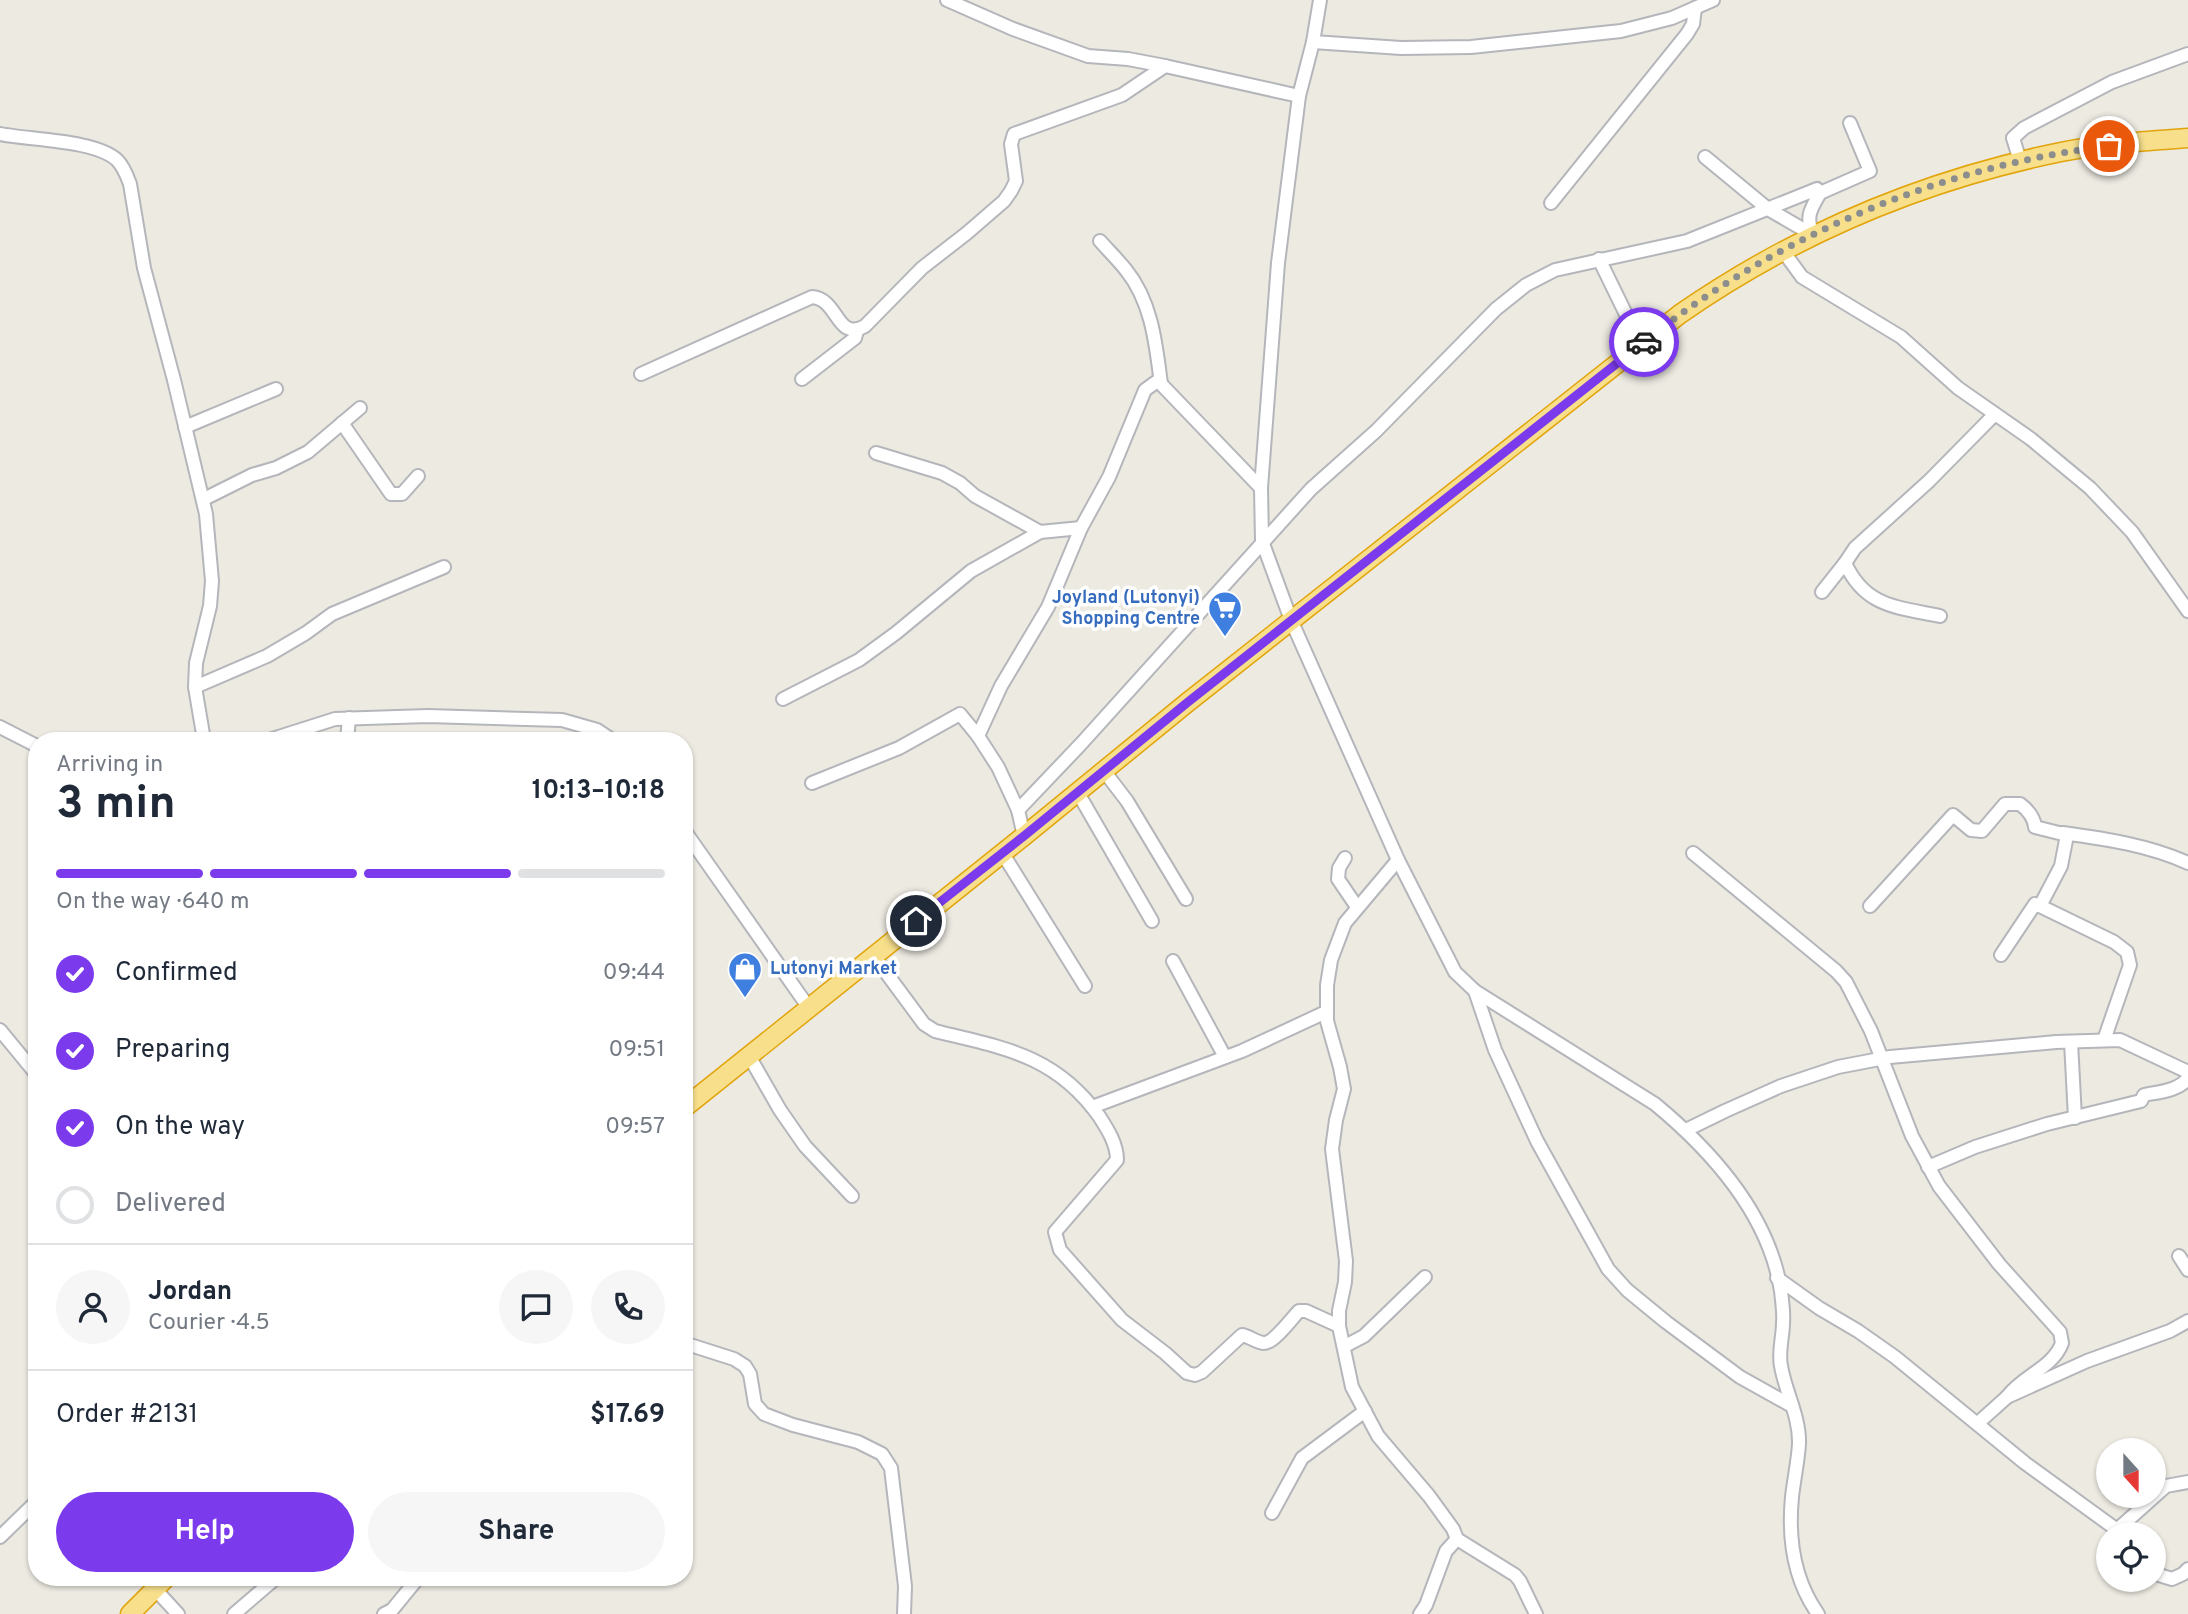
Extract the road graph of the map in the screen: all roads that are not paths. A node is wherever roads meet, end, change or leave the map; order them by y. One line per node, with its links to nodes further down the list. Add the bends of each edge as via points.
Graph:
1 (947, 0): 7 (street, via 1088,56)
2 (1320, 0): 5 (street)
3 (1713, 0): 4 (street)
4 (1695, 8): 5 (street, via 1621,31 1471,47); 15 (street, via 1688,34)
5 (1313, 42): 8 (street)
6 (2188, 54): 13 (street, via 2112,82 2024,128 2013,138)
7 (1165, 66): 8 (street); 21 (street, via 1122,95 1014,134 1016,181 1004,201 922,268)
8 (1299, 96): 33 (street, via 1278,263)
9 (1850, 123): 14 (street, via 1870,171)
10 (0, 134): 30 (street, via 100,150 127,173 144,268)
11 (2188, 138): 13 (highway)
12 (1705, 157): 16 (street)
13 (2020, 161): 17 (highway, via 1916,192)
14 (1820, 193): 16 (street, via 1814,189); 17 (street, via 1808,224)
15 (1551, 203)
16 (1768, 209): 17 (street); 20 (street, via 1687,241)
17 (1813, 235): 19 (highway)
18 (1100, 242): 25 (street, via 1128,272 1142,296)
19 (1783, 251): 22 (highway, via 1722,285); 28 (street, via 1802,277 1901,337)
20 (1599, 259): 22 (street); 37 (street, via 1555,270 1496,309)
21 (857, 331): 23 (street, via 844,327 827,302 812,297); 24 (street, via 855,338)
22 (1641, 345): 43 (highway)
23 (640, 373)
24 (802, 379)
25 (1161, 384): 33 (street); 35 (street, via 1156,382 1144,390 1109,477)
26 (276, 389): 30 (street)
27 (360, 408): 29 (street)
28 (1995, 414): 38 (street, via 1855,548); 41 (street, via 2090,488 2132,532)
29 (342, 423): 32 (street, via 388,492 402,494); 34 (street, via 308,452)
30 (185, 427): 34 (street)
31 (876, 453): 36 (street, via 942,473)
32 (418, 476)
33 (1261, 488): 37 (street)
34 (204, 499): 44 (street, via 212,581)
35 (1080, 528): 36 (street); 52 (street, via 1048,607 1001,686)
36 (1040, 532): 45 (street, via 971,570 859,660)
37 (1262, 541): 43 (street); 57 (street)
38 (1845, 563): 40 (street); 42 (street, via 1867,594 1892,606)
39 (444, 567): 44 (street, via 332,614 267,656)
40 (1822, 592)
41 (2188, 611)
42 (1940, 616)
43 (1292, 620): 54 (highway); 64 (street)
44 (195, 687): 48 (street)
45 (783, 699)
46 (349, 718): 49 (street); 50 (street); 51 (street, via 562,720)
47 (0, 727): 53 (street)
48 (203, 732)
49 (294, 732)
50 (348, 732)
51 (600, 732)
52 (978, 736): 55 (street, via 960,714 899,748); 57 (street)
53 (28, 741)
54 (1104, 771): 56 (highway); 66 (street)
55 (812, 783)
56 (1078, 793): 59 (highway); 70 (street)
57 (1018, 810): 59 (street)
58 (2063, 832): 65 (street, via 2128,843); 67 (street, via 2035,827 2020,804 2005,804 1982,831 1975,832 1953,815); 68 (street, via 2067,835 2061,866)
59 (1024, 836): 62 (highway)
60 (693, 844): 76 (street)
61 (1693, 853): 83 (street, via 1836,971 1846,982)
62 (1003, 854): 71 (highway); 74 (street)
63 (1345, 858): 69 (street, via 1338,879)
64 (1398, 860): 69 (street); 75 (street, via 1455,972)
65 (2188, 863)
66 (1186, 900)
67 (1870, 906)
68 (2040, 906): 72 (street, via 2035,904); 79 (street, via 2127,952 2130,965)
69 (1357, 907): 77 (street, via 1333,951)
70 (1152, 921)
71 (873, 955): 76 (highway); 88 (street, via 924,1024 1025,1055 1062,1076)
72 (2001, 955)
73 (1173, 961): 82 (street)
74 (1085, 986)
75 (1475, 991): 90 (street, via 1655,1104); 102 (street, via 1494,1050 1532,1131 1608,1269 1666,1322 1740,1377)
76 (809, 1008): 81 (highway)
77 (1326, 1012): 82 (street); 98 (street, via 1344,1089 1332,1149 1346,1261)
78 (0, 1030): 84 (street)
79 (2105, 1040): 80 (street); 85 (street, via 2128,1042)
80 (2071, 1042): 83 (street); 89 (street)
81 (748, 1056): 87 (highway); 92 (street, via 805,1146)
82 (1225, 1057): 88 (street)
83 (1883, 1058): 90 (street, via 1781,1086); 91 (street)
84 (28, 1064)
85 (2188, 1072)
86 (2188, 1079): 89 (street, via 2172,1089 2144,1095 2141,1101)
87 (693, 1101)
88 (1092, 1107): 98 (street, via 1112,1136 1117,1160 1055,1232 1055,1238 1060,1250 1122,1320 1195,1375 1240,1336 1264,1343 1273,1339 1299,1311)
89 (2075, 1118): 91 (street, via 1975,1147)
90 (1686, 1130): 96 (street, via 1747,1206 1761,1230)
91 (1928, 1167): 101 (street, via 1999,1264 2060,1332 2062,1343 2054,1357)
92 (852, 1196)
93 (2179, 1256): 94 (street)
94 (2188, 1270)
95 (1425, 1277): 100 (street, via 1364,1336)
96 (1777, 1278): 102 (street, via 1783,1323 1780,1363); 104 (street, via 1895,1357)
97 (2188, 1321): 101 (street)
98 (1339, 1325): 100 (street)
99 (693, 1346): 122 (street, via 746,1366 755,1404 764,1414 858,1442 882,1454 891,1468)
100 (1345, 1346): 103 (street, via 1352,1387)
101 (2007, 1397): 104 (street)
102 (1792, 1406): 125 (street, via 1799,1442 1792,1541 1801,1584)
103 (1365, 1411): 107 (street, via 1302,1458); 111 (street, via 1378,1436 1429,1496)
104 (1978, 1423): 108 (street)
105 (2188, 1482): 109 (street, via 2166,1486)
106 (28, 1510): 110 (street)
107 (1272, 1513)
108 (2107, 1522)
109 (2131, 1522)
110 (0, 1537)
111 (1457, 1539): 123 (street, via 1446,1551); 124 (street, via 1515,1575)
112 (2188, 1569): 113 (street, via 2172,1579)
113 (2166, 1577)
114 (158, 1586): 118 (highway)
115 (163, 1586): 119 (street)
116 (267, 1586): 120 (street)
117 (412, 1586): 121 (street, via 393,1610)
118 (130, 1614)
119 (178, 1614)
120 (234, 1614)
121 (384, 1614)
122 (904, 1614)
123 (1420, 1614)
124 (1536, 1614)
125 (1818, 1614)

